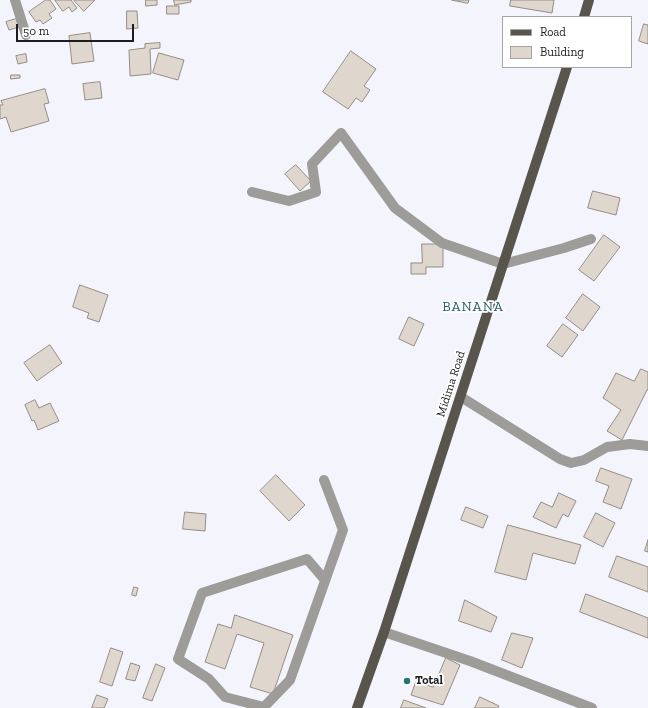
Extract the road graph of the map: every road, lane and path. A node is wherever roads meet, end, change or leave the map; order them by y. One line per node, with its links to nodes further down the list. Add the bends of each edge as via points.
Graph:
1 (15, 0): 4 (street)
2 (589, 0): 3 (main road)
3 (584, 16)
4 (26, 35)
5 (567, 68): 8 (main road, Midima Road)
6 (252, 192): 8 (street, via 289,201 316,192 312,164 341,133 394,208 442,243)
7 (591, 239): 8 (street)
8 (503, 264): 9 (main road, Midima Road)
9 (460, 397): 10 (street, via 560,459 571,463 584,460 607,447 630,444); 13 (main road, Midima Road)
10 (648, 446)
11 (324, 480): 12 (street, via 343,530)
12 (324, 580): 14 (street, via 290,680); 14 (street, via 307,559 202,593 178,659 209,678 225,697)
13 (384, 632): 15 (main road, Midima Road); 16 (street, via 470,661)
14 (264, 707)
15 (357, 708)
16 (592, 708)

